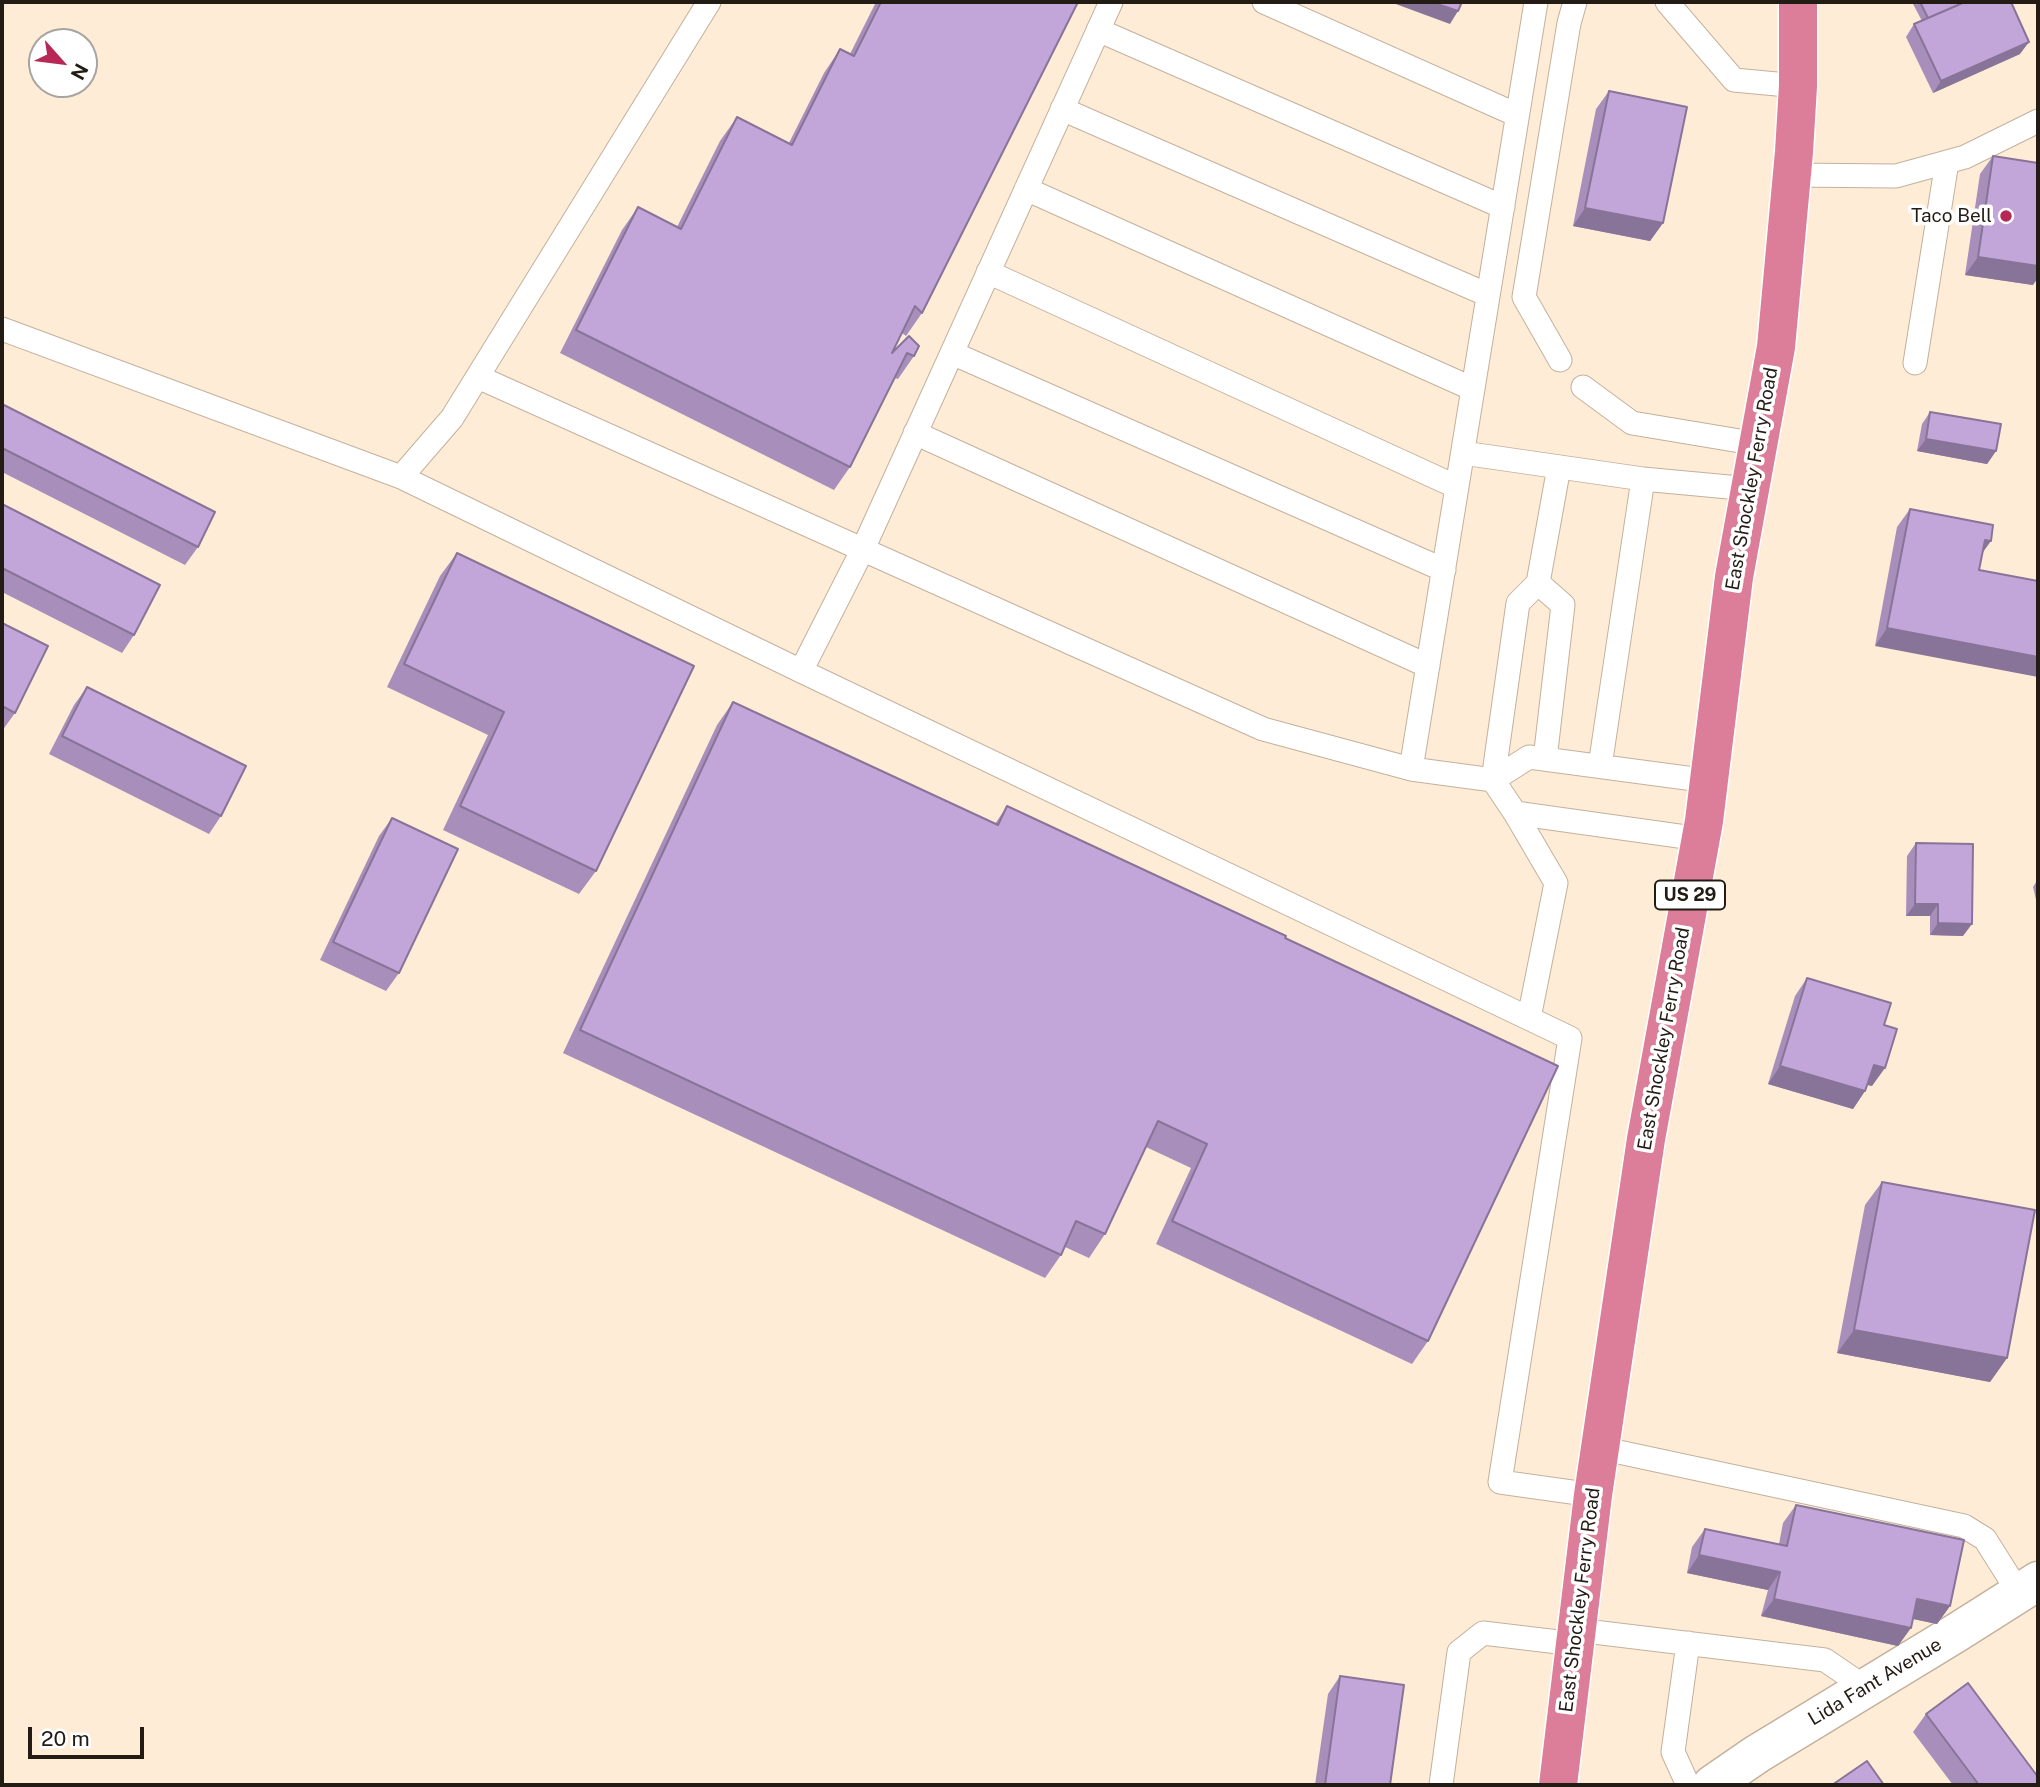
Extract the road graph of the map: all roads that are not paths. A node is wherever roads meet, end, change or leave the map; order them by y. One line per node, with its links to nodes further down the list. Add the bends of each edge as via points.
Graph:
1 (709, 2): 23 (lane)
2 (1111, 2): 8 (lane)
3 (1264, 2): 11 (lane)
4 (1536, 2): 11 (lane)
5 (1575, 2): 21 (lane, via 1524,297)
6 (1667, 2): 9 (lane, via 1734,80)
7 (1798, 2): 9 (highway, East Shockley Ferry Road / US 29)
8 (1098, 30): 10 (lane); 16 (lane)
9 (1798, 86): 14 (highway, East Shockley Ferry Road / US 29)
10 (1062, 109): 15 (lane); 18 (lane)
11 (1517, 115): 16 (lane)
12 (2038, 121): 13 (lane)
13 (1947, 162): 14 (lane, via 1896,176); 22 (lane)
14 (1792, 175): 27 (highway, East Shockley Ferry Road / US 29, via 1776,347)
15 (1026, 189): 17 (lane); 25 (lane)
16 (1503, 207): 18 (lane)
17 (988, 272): 20 (lane); 32 (lane)
18 (1488, 295): 25 (lane)
19 (2, 329): 30 (lane)
20 (952, 353): 26 (lane); 35 (lane)
21 (1560, 360)
22 (1915, 363)
23 (478, 377): 30 (lane, via 452,418); 34 (lane)
24 (1583, 387): 27 (lane, via 1632,423)
25 (1473, 389): 28 (lane)
26 (915, 433): 34 (lane); 37 (lane)
27 (1758, 444): 33 (highway, East Shockley Ferry Road / US 29)
28 (1463, 453): 29 (lane); 32 (lane)
29 (1559, 467): 31 (lane); 36 (lane)
30 (401, 477): 38 (lane)
31 (1643, 478): 33 (lane); 40 (lane)
32 (1457, 487): 35 (lane)
33 (1750, 489): 43 (highway, East Shockley Ferry Road / US 29, via 1734,577)
34 (863, 549): 38 (lane); 41 (lane, via 1263,729)
35 (1444, 570): 37 (lane)
36 (1538, 583): 39 (lane, via 1563,605); 42 (lane, via 1518,603)
37 (1428, 666): 41 (lane)
38 (801, 671): 46 (lane)
39 (1545, 759): 40 (lane); 42 (lane, via 1530,757)
40 (1600, 766): 43 (lane)
41 (1411, 769): 42 (lane)
42 (1493, 780): 44 (lane)
43 (1709, 781): 45 (highway, East Shockley Ferry Road / US 29)
44 (1516, 813): 45 (lane); 46 (lane, via 1556,883)
45 (1700, 839): 47 (highway, East Shockley Ferry Road / US 29, via 1646,1139)
46 (1529, 1018): 48 (lane, via 1570,1038 1500,1482)
47 (1600, 1448): 48 (highway, East Shockley Ferry Road / US 29); 49 (lane, via 1964,1526 1985,1539)
48 (1593, 1495): 50 (highway, East Shockley Ferry Road / US 29)
49 (2028, 1587): 52 (street, Lida Fant Avenue)
50 (1576, 1637): 51 (lane); 53 (lane, via 1483,1633 1459,1652); 54 (highway, East Shockley Ferry Road / US 29)
51 (1688, 1643): 52 (lane, via 1825,1660); 55 (lane, via 1673,1752)
52 (1866, 1688): 56 (street, Lida Fant Avenue)
53 (1441, 1785)
54 (1558, 1785)
55 (1688, 1785)
56 (1712, 1785)

